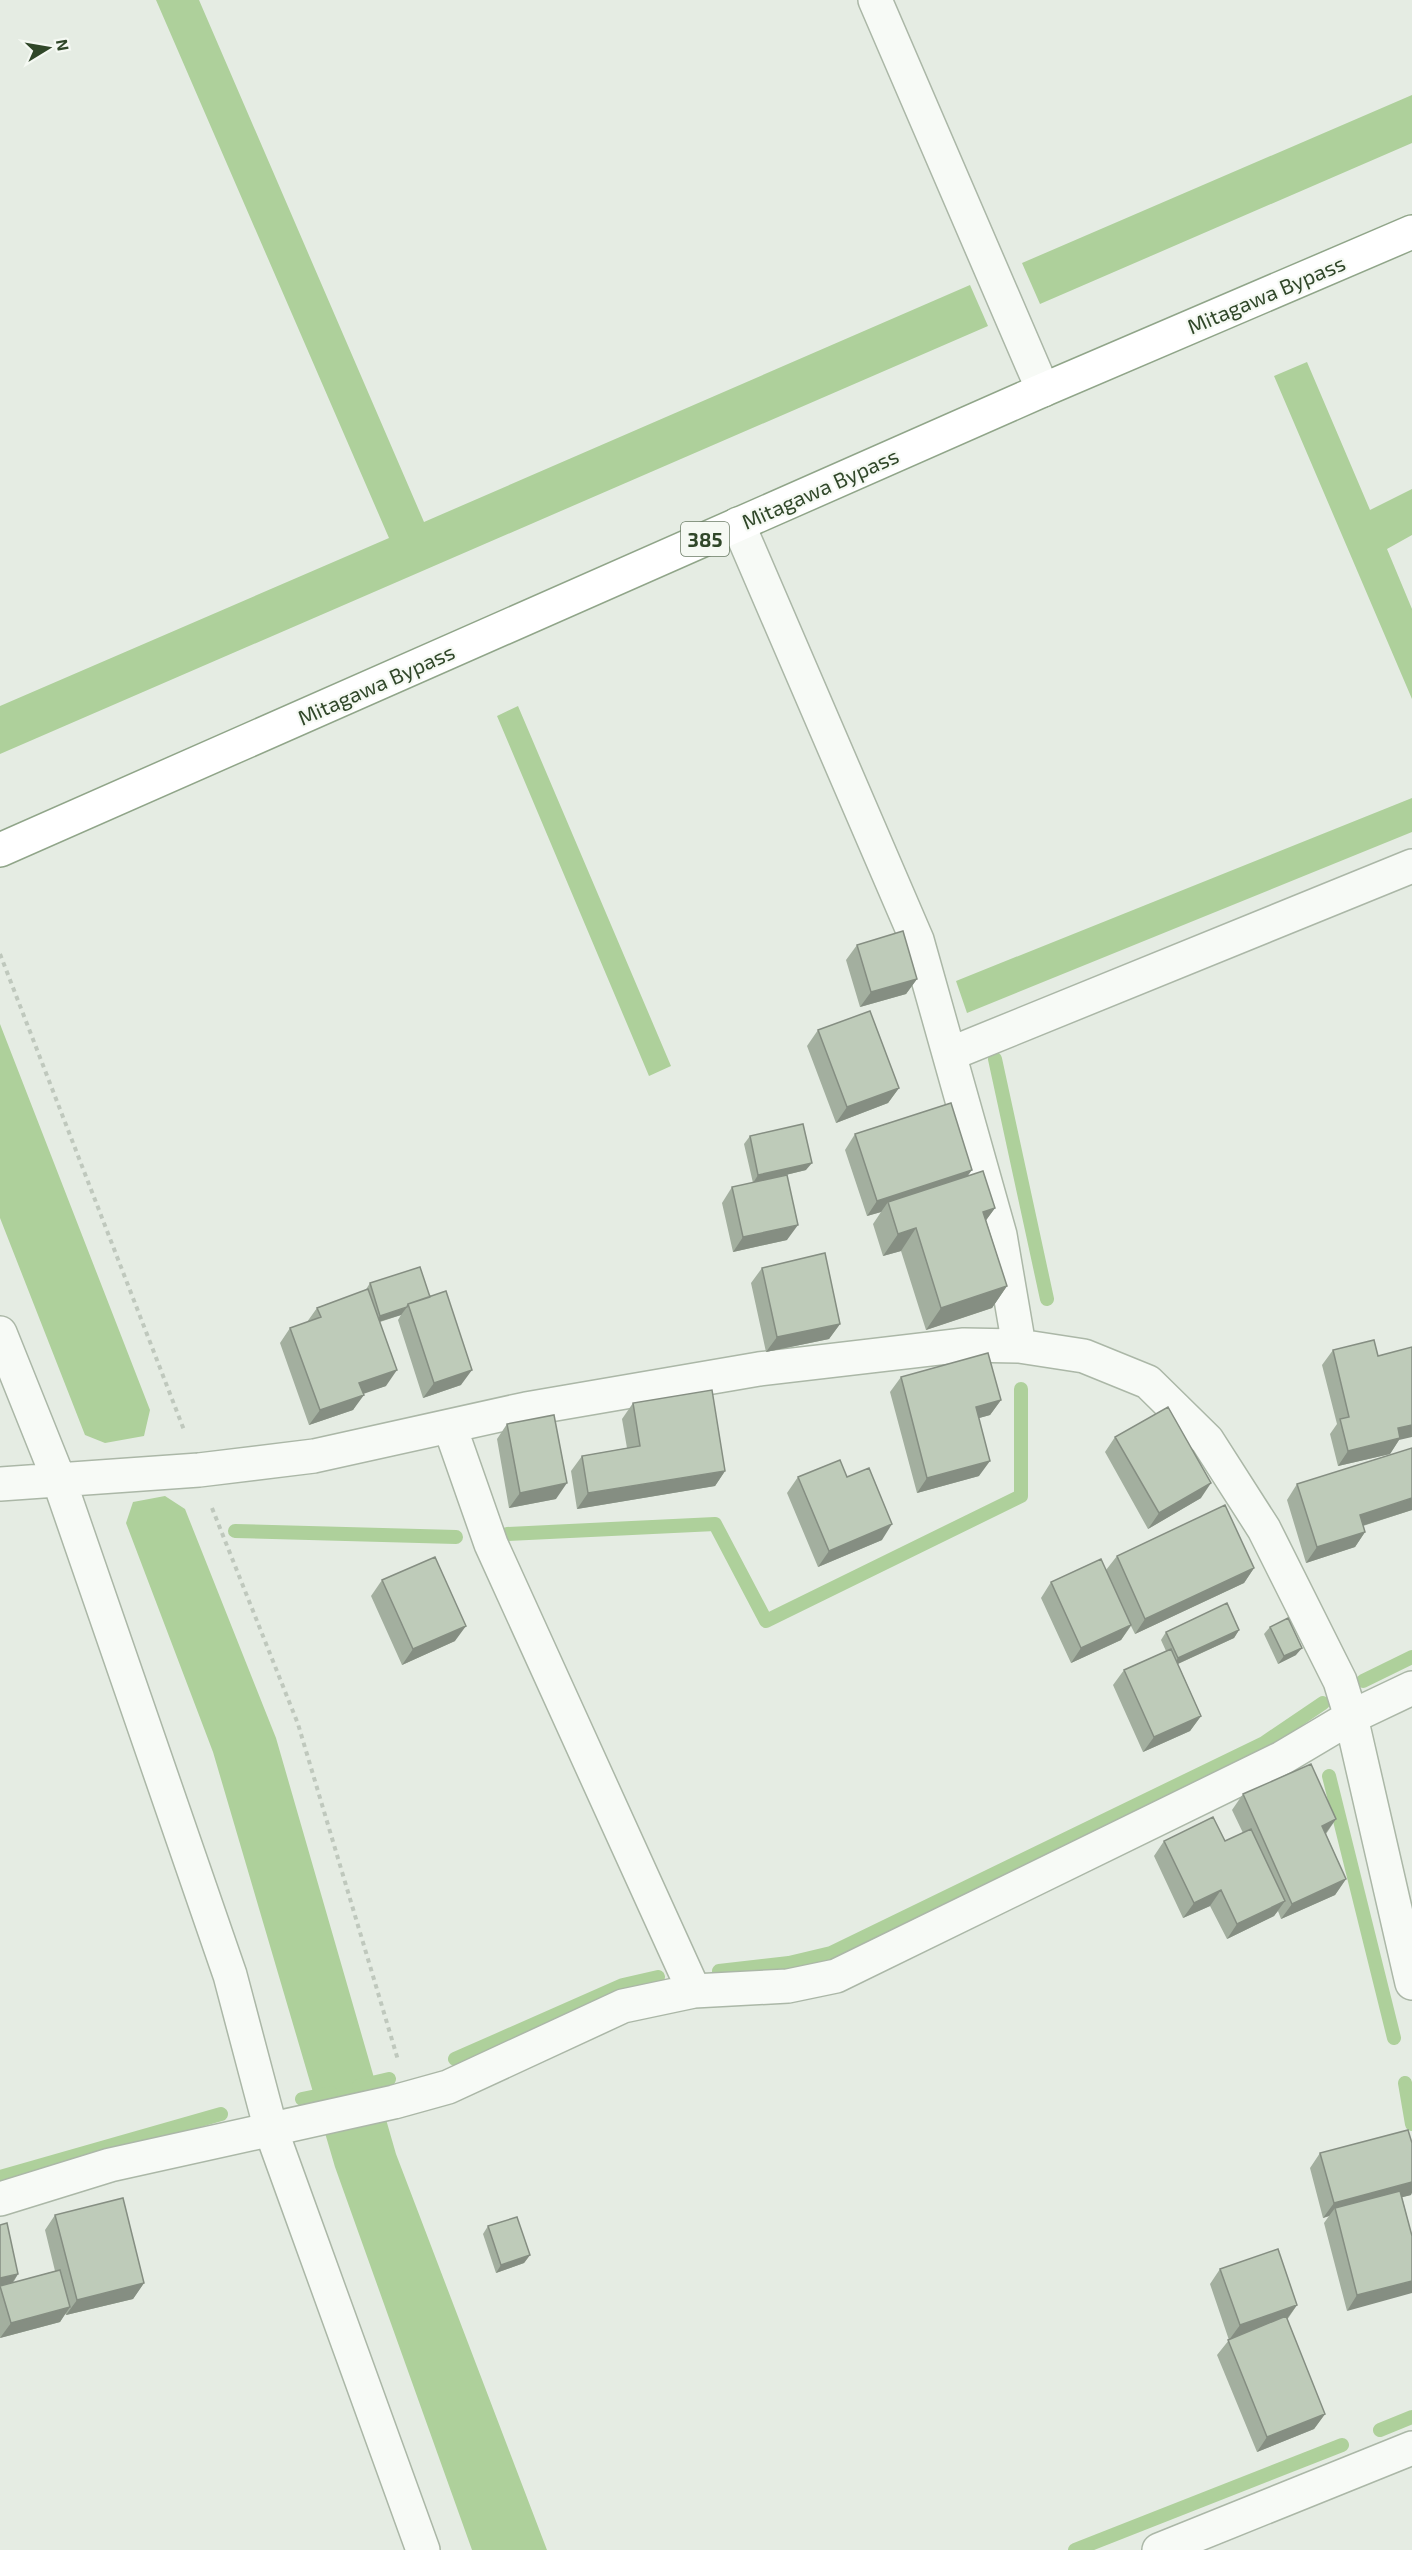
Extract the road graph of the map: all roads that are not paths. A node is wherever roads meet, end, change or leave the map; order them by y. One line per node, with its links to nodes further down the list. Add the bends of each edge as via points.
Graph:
1 (875, 0): 3 (street)
2 (1412, 232): 3 (highway, Mitagawa Bypass / 385)
3 (1043, 390): 4 (highway, Mitagawa Bypass / 385)
4 (738, 524): 5 (highway, Mitagawa Bypass / 385); 7 (street, via 917,940)
5 (0, 850)
6 (1412, 866): 7 (street)
7 (950, 1054): 9 (street, via 1000,1234)
8 (0, 1333): 11 (street)
9 (1019, 1346): 10 (street, via 964,1345 759,1369 526,1409); 14 (street, via 1084,1356 1148,1382 1207,1440 1264,1529 1340,1681)
10 (450, 1427): 11 (street, via 314,1456 199,1470); 16 (street, via 491,1545)
11 (59, 1480): 12 (street); 17 (street, via 230,1975)
12 (0, 1484)
13 (1412, 1688): 14 (street)
14 (1351, 1717): 15 (street); 16 (street, via 1281,1758 836,1976 788,1986)
15 (1412, 1983)
16 (694, 1991): 17 (street, via 623,2006 448,2087)
17 (271, 2130): 18 (street, via 110,2165); 20 (street)
18 (0, 2199)
19 (1412, 2448): 21 (street)
20 (423, 2550)
21 (1159, 2550)

